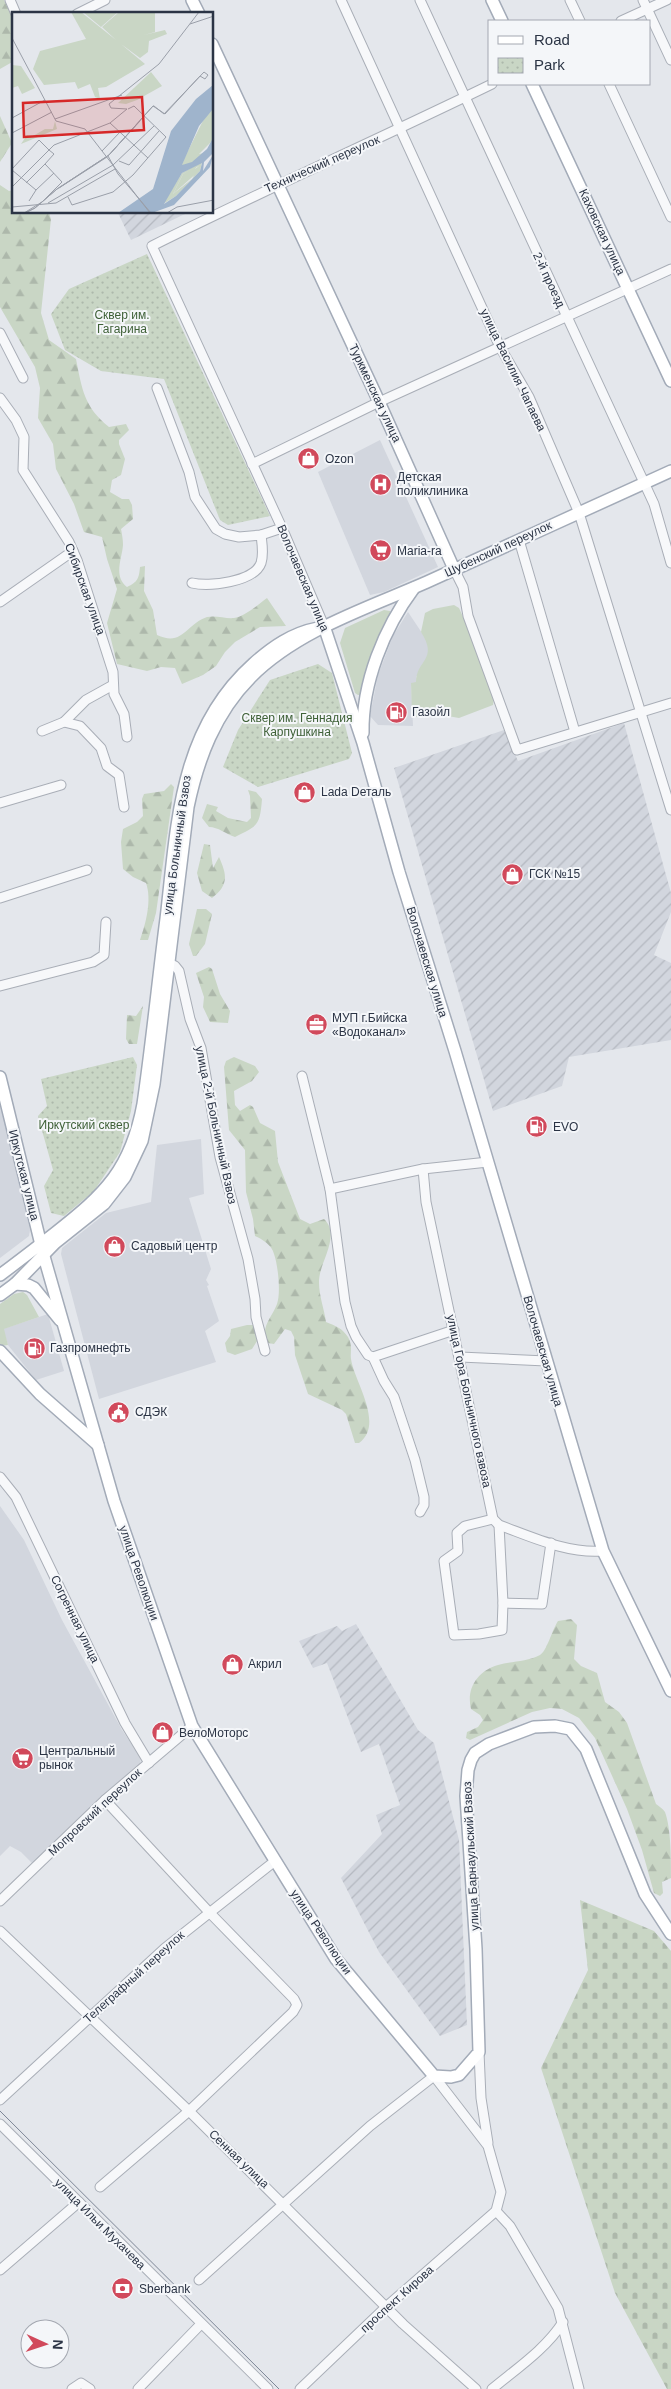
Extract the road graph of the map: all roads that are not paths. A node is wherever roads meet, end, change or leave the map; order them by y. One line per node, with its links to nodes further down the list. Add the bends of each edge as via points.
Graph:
1 (10, 0): 11 (street)
2 (105, 0): 12 (street)
3 (192, 0): 13 (main road)
4 (341, 0): 23 (street, улица Василия Чапаева)
5 (420, 0): 22 (street, 2-й проезд)
6 (492, 0): 14 (main road)
7 (570, 0): 15 (street)
8 (643, 0): 10 (street)
9 (667, 0): 10 (street)
10 (647, 9): 16 (street); 18 (street)
11 (15, 12)
12 (81, 12)
13 (198, 12)
14 (502, 20)
15 (580, 20)
16 (623, 20)
17 (214, 48): 24 (main road, Туркменская улица)
18 (671, 60)
19 (490, 85): 22 (street, Технический переулок)
20 (532, 85): 28 (main road, Каховская улица)
21 (609, 85): 25 (street)
22 (464, 98): 23 (street, Технический переулок); 29 (street, 2-й проезд)
23 (400, 128): 24 (street, Технический переулок); 31 (street, улица Василия Чапаева)
24 (277, 184): 26 (street, Технический переулок); 35 (main road, Туркменская улица)
25 (671, 217)
26 (152, 246): 37 (street, Волочаевская улица)
27 (671, 269): 28 (street)
28 (629, 290): 29 (street); 33 (main road, Каховская улица)
29 (566, 318): 31 (street); 39 (street, 2-й проезд)
30 (0, 333): 32 (street)
31 (500, 347): 35 (street); 40 (street, улица Василия Чапаева, via 529,397)
32 (23, 378)
33 (671, 381)
34 (157, 388): 42 (street, via 189,472 195,497 216,529 239,537)
35 (379, 402): 37 (street); 46 (main road, Туркменская улица)
36 (1, 403): 44 (street, Сибирская улица, via 24,437 22,470)
37 (252, 464): 41 (street, Волочаевская улица)
38 (671, 470): 39 (main road, Шубенский переулок)
39 (644, 483): 40 (main road, Шубенский переулок); 45 (street, 2-й проезд, via 654,504)
40 (579, 512): 43 (main road, Шубенский переулок); 53 (street, улица Василия Чапаева)
41 (282, 528): 42 (street); 50 (street, Волочаевская улица)
42 (261, 535): 47 (street, via 263,552 260,564 248,576 233,581)
43 (519, 540): 46 (main road, Шубенский переулок); 56 (street)
44 (73, 551): 49 (street); 51 (street, Сибирская улица, via 114,672)
45 (671, 563)
46 (454, 569): 48 (main road, Шубенский переулок); 56 (street, Туркменская улица, via 463,587 468,616 517,750)
47 (192, 583)
48 (415, 587): 50 (main road, Шубенский переулок); 58 (main road, via 401,606 381,646 366,702)
49 (0, 602)
50 (324, 626): 58 (main road, Волочаевская улица); 66 (main road, улица Больничный Взвоз, via 282,652 251,677 224,711 211,734 194,778 188,808); 73 (main road, улица Больничный Взвоз, via 301,631 262,656 229,690 203,730 186,776 180,806 146,1083 134,1138 118,1172 102,1194)
51 (113, 684): 54 (street, via 86,700); 57 (street, Сибирская улица, via 124,714)
52 (671, 703): 53 (street)
53 (640, 712): 56 (street); 62 (street, улица Василия Чапаева)
54 (64, 722): 55 (street); 61 (street, via 80,726 101,748 107,766 120,775)
55 (42, 732)
56 (575, 732)
57 (127, 737)
58 (363, 743): 70 (main road, Волочаевская улица)
59 (61, 785): 60 (street)
60 (0, 803)
61 (124, 807)
62 (671, 810)
63 (87, 870): 64 (street)
64 (0, 898)
65 (106, 922): 67 (street, via 104,955 94,962)
66 (169, 963): 73 (main road, улица Больничный Взвоз, via 151,1105 135,1159 104,1204); 80 (street, улица 2-й Больничный Взвоз, via 179,971 190,1019 201,1048 220,1157 248,1259 256,1317)
67 (0, 986)
68 (302, 1076): 72 (street)
69 (0, 1077): 73 (main road, Иркутская улица)
70 (488, 1162): 71 (street); 83 (main road, Волочаевская улица)
71 (423, 1169): 72 (street); 78 (street, улица Гора Больничного взвоза, via 426,1202)
72 (330, 1189): 81 (street, via 351,1326 368,1355)
73 (42, 1248): 74 (main road); 75 (main road); 77 (main road, улица Революции)
74 (3, 1272): 75 (main road, via 15,1268 19,1272)
75 (15, 1284): 76 (main road); 77 (main road, via 34,1288)
76 (0, 1295)
77 (63, 1324): 84 (main road, улица Революции)
78 (454, 1330): 81 (street); 82 (street, улица Гора Больничного взвоза)
79 (0, 1351): 84 (main road, via 40,1394)
80 (265, 1351)
81 (373, 1357): 86 (street, via 394,1397 415,1460 424,1497)
82 (460, 1358): 83 (street); 87 (street, улица Гора Больничного взвоза)
83 (546, 1361): 89 (main road, Волочаевская улица)
84 (98, 1445): 92 (main road, улица Революции, via 114,1501)
85 (0, 1477): 93 (street, Согренная улица, via 16,1497 125,1723)
86 (420, 1512)
87 (496, 1522): 88 (street); 90 (street, улица Гора Больничного взвоза); 90 (street, улица Гора Больничного взвоза, via 465,1526 457,1533 458,1551 444,1561 454,1635 502,1630)
88 (550, 1543): 89 (street, via 579,1551); 90 (street, via 542,1604)
89 (603, 1551): 91 (main road, Волочаевская улица)
90 (503, 1603)
91 (671, 1691)
92 (192, 1726): 93 (street, Мопровский переулок); 95 (main road, улица Революции)
93 (149, 1762): 94 (street, Мопровский переулок)
94 (105, 1800): 96 (street, Мопровский переулок); 98 (street)
95 (274, 1861): 98 (street, Телеграфный переулок); 104 (main road, улица Революции, via 336,1959)
96 (0, 1901)
97 (654, 1910): 99 (main road); 101 (main road, улица Барнаульский Взвоз); 103 (main road, улица Барнаульский Взвоз, via 586,1750 575,1733 555,1726 534,1727 490,1744 475,1754 468,1770 466,1796)
98 (209, 1912): 102 (street, Телеграфный переулок); 106 (street, via 297,2005)
99 (671, 1919)
100 (0, 1931): 102 (street, Сенная улица)
101 (671, 1934)
102 (89, 2016): 105 (street, Телеграфный переулок); 106 (street, Сенная улица)
103 (479, 2052): 104 (main road, via 459,2075); 108 (street, улица Барнаульский Взвоз, via 480,2098)
104 (434, 2076): 108 (street, улица Революции); 111 (street, via 370,2126)
105 (0, 2100)
106 (189, 2111): 109 (street); 111 (street, Сенная улица)
107 (0, 2124): 110 (street, улица Ильи Мухачева)
108 (488, 2146): 112 (street, улица Революции, via 501,2192)
109 (100, 2187)
110 (79, 2202): 113 (street); 117 (street, улица Ильи Мухачева)
111 (283, 2203): 114 (street); 115 (street, Сенная улица)
112 (496, 2211): 115 (street, проспект Кирова); 116 (street, via 516,2235)
113 (0, 2270)
114 (199, 2280)
115 (386, 2307): 122 (street, проспект Кирова); 123 (street, Сенная улица)
116 (563, 2322): 124 (street); 125 (street)
117 (201, 2324): 120 (street); 121 (street, улица Ильи Мухачева)
118 (72, 2389): 119 (street, via 81,2383)
119 (90, 2389)
120 (138, 2389)
121 (268, 2389)
122 (300, 2389)
123 (476, 2389)
124 (492, 2389)
125 (579, 2389)

